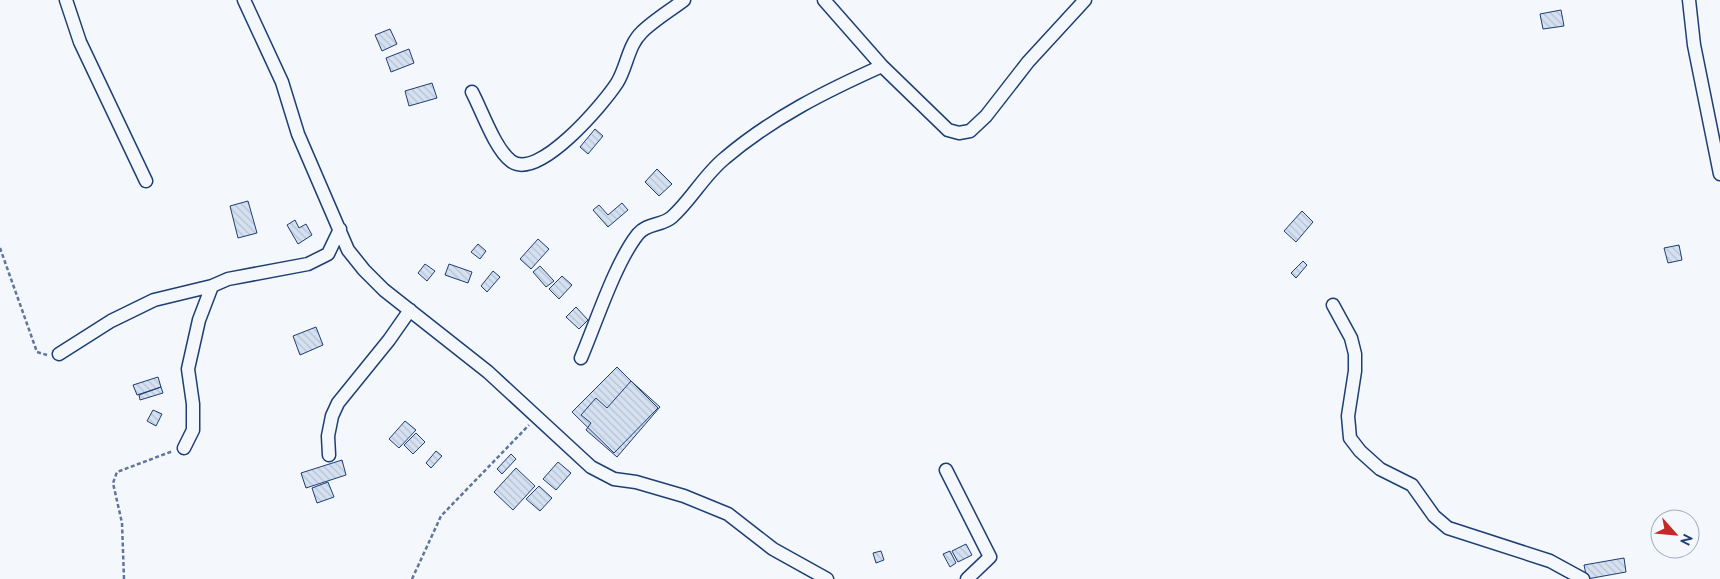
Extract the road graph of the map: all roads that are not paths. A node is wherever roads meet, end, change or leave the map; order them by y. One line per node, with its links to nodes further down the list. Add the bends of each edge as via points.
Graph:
1 (66, 0): 10 (street, via 80,42)
2 (244, 0): 11 (street, via 282,82 298,134)
3 (684, 0): 8 (street, via 642,32 634,42 617,83 568,140 535,163 520,164 507,157)
4 (824, 0): 7 (street)
5 (1085, 0): 7 (street, via 970,131 948,130)
6 (1689, 0): 9 (street, via 1694,45)
7 (882, 66): 16 (street, via 794,108 724,158 703,180 691,199 669,220 639,232 619,269)
8 (472, 92)
9 (1720, 174)
10 (146, 181)
11 (340, 229): 12 (street, via 328,254 308,264 228,279); 14 (street, via 348,250 364,270)
12 (212, 286): 15 (street, via 154,300 111,321); 17 (street, via 199,320 188,369 193,430)
13 (1333, 305): 22 (street, via 1351,338 1355,354 1348,416 1350,438 1360,451 1380,469 1412,485 1434,516 1448,528 1550,562)
14 (410, 310): 18 (street, via 338,403 330,422); 20 (street, via 488,372 591,467 614,478 684,496 728,514 773,549)
15 (59, 354)
16 (581, 358)
17 (184, 448)
18 (329, 456)
19 (946, 470): 21 (street, via 990,556)
20 (827, 579)
21 (966, 579)
22 (1583, 579)

